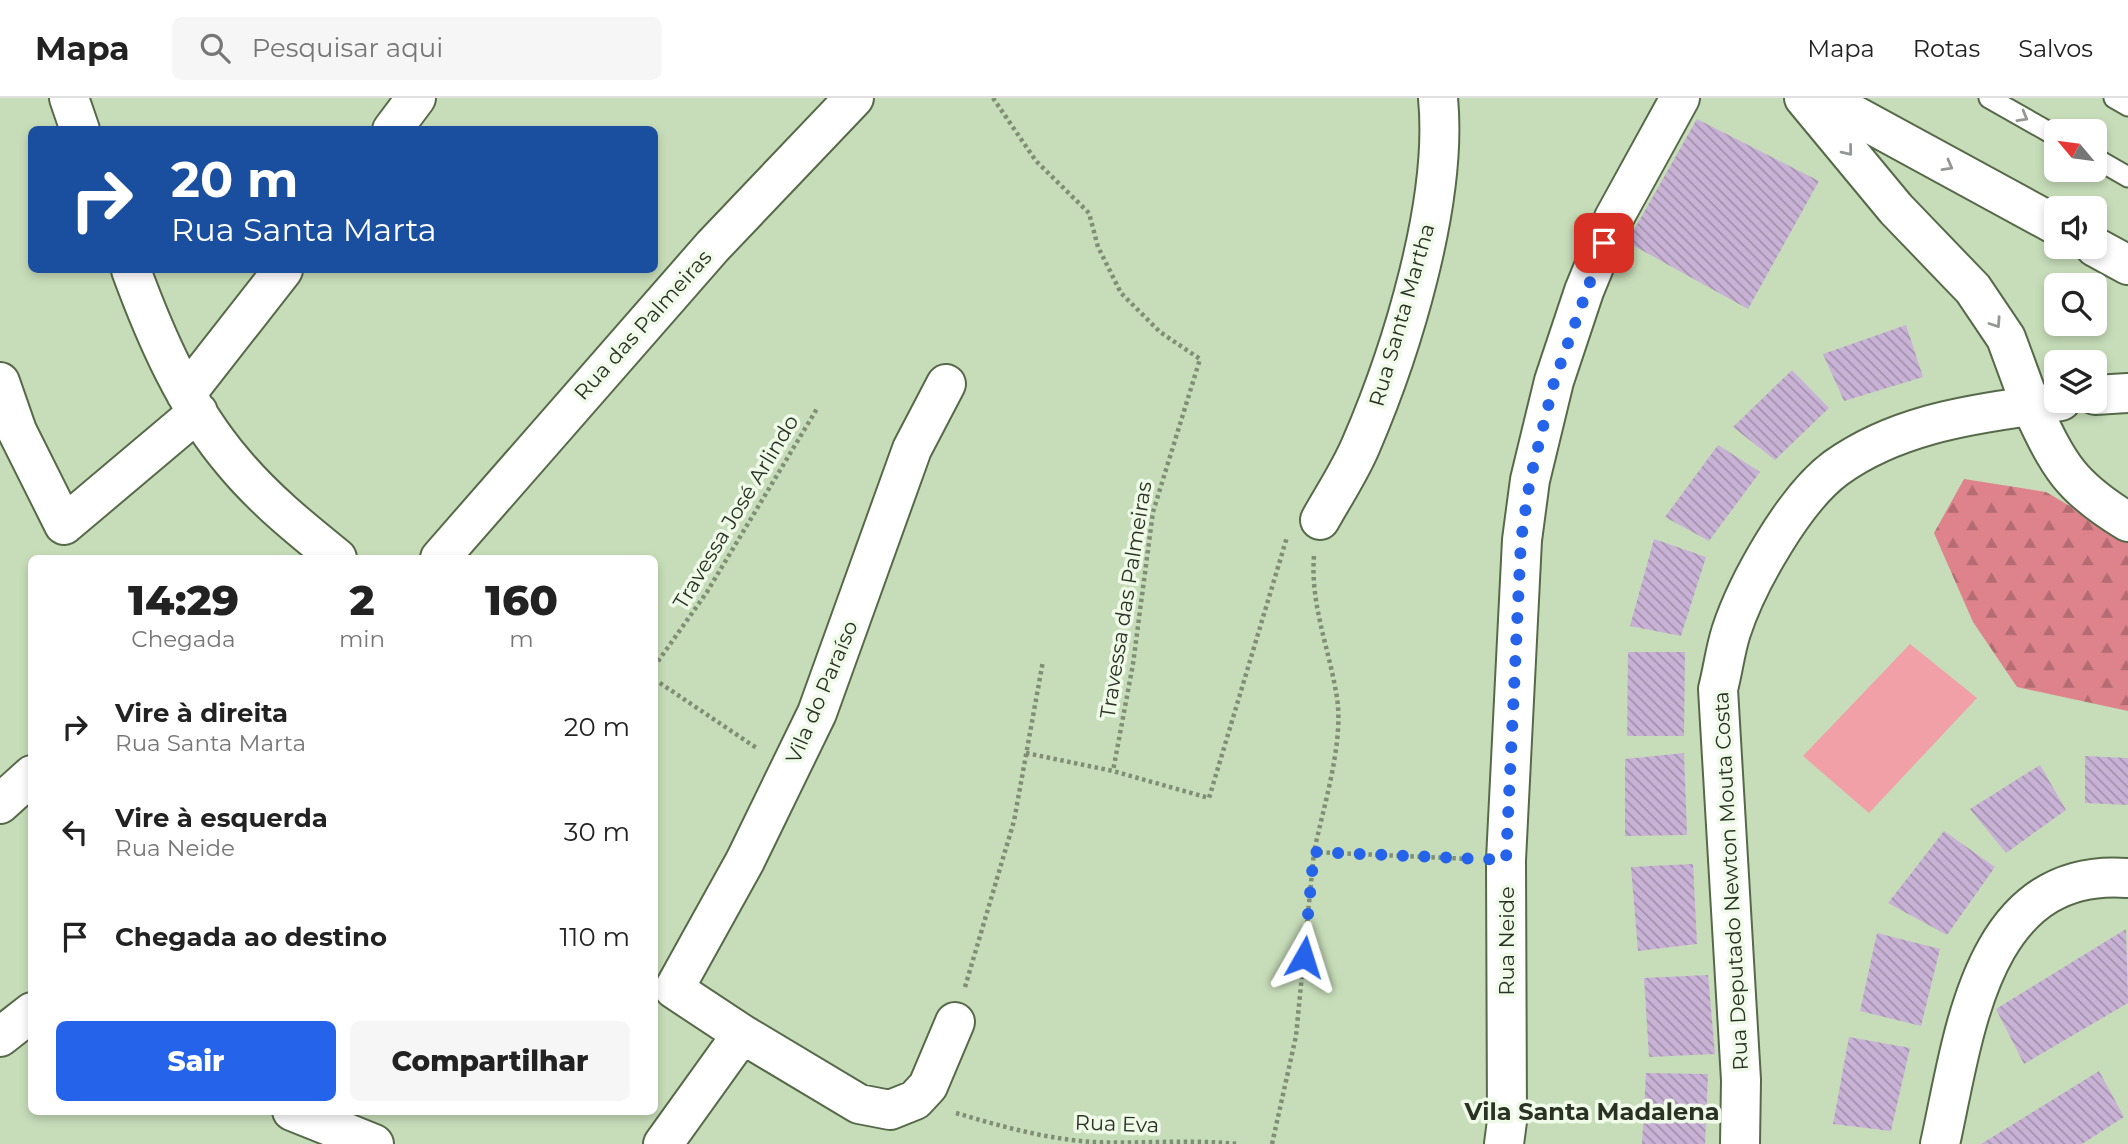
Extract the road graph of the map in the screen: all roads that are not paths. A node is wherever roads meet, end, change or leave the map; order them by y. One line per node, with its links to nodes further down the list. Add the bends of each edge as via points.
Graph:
1 (69, 98): 11 (street)
2 (416, 98): 12 (street)
3 (854, 98): 32 (street, Rua das Palmeiras, via 713,246)
4 (1438, 98): 30 (street, Rua Santa Martha, via 1440,165 1408,311 1360,447)
5 (1680, 98): 43 (street, Rua Neide, via 1614,218 1584,291 1554,382 1530,480 1521,540 1506,860)
6 (1804, 98): 25 (street, one-way to 25, via 1896,209 1973,289)
7 (1823, 98): 16 (street, one-way to 16)
8 (1989, 98): 13 (lane, one-way to 13)
9 (2114, 98): 10 (lane)
10 (2128, 106)
11 (79, 126)
12 (394, 126)
13 (2044, 129)
14 (2107, 165): 15 (lane)
15 (2128, 177)
16 (2044, 218)
17 (2107, 254): 18 (street)
18 (2128, 265)
19 (132, 273): 26 (street, via 154,332)
20 (281, 273): 26 (street)
21 (0, 382): 26 (street, via 17,431 64,525)
22 (946, 384): 38 (street, Vila do Paraíso, via 912,449 850,627 790,770 674,989)
23 (2128, 393): 24 (street)
24 (2107, 394)
25 (2044, 401)
26 (192, 403): 31 (street, via 233,462 264,496)
27 (2044, 404): 44 (street, Rua Deputado Newton Mouta Costa, via 1969,414 1924,427 1889,439 1836,469 1794,512 1731,631 1718,689 1741,1080)
28 (2047, 413): 29 (street, via 2053,453 2071,480)
29 (2128, 522)
30 (1319, 531)
31 (333, 555)
32 (443, 555)
33 (28, 779): 34 (street)
34 (0, 804)
35 (2128, 878): 45 (street, via 2099,876 2064,885 2025,910 1994,951 1973,994)
36 (28, 1014): 39 (street)
37 (955, 1022): 38 (street, via 928,1086 915,1100 890,1110 859,1104)
38 (742, 1034): 42 (street)
39 (0, 1037)
40 (302, 1115): 41 (street)
41 (374, 1144)
42 (663, 1144)
43 (1504, 1144)
44 (1740, 1144)
45 (1940, 1144)

